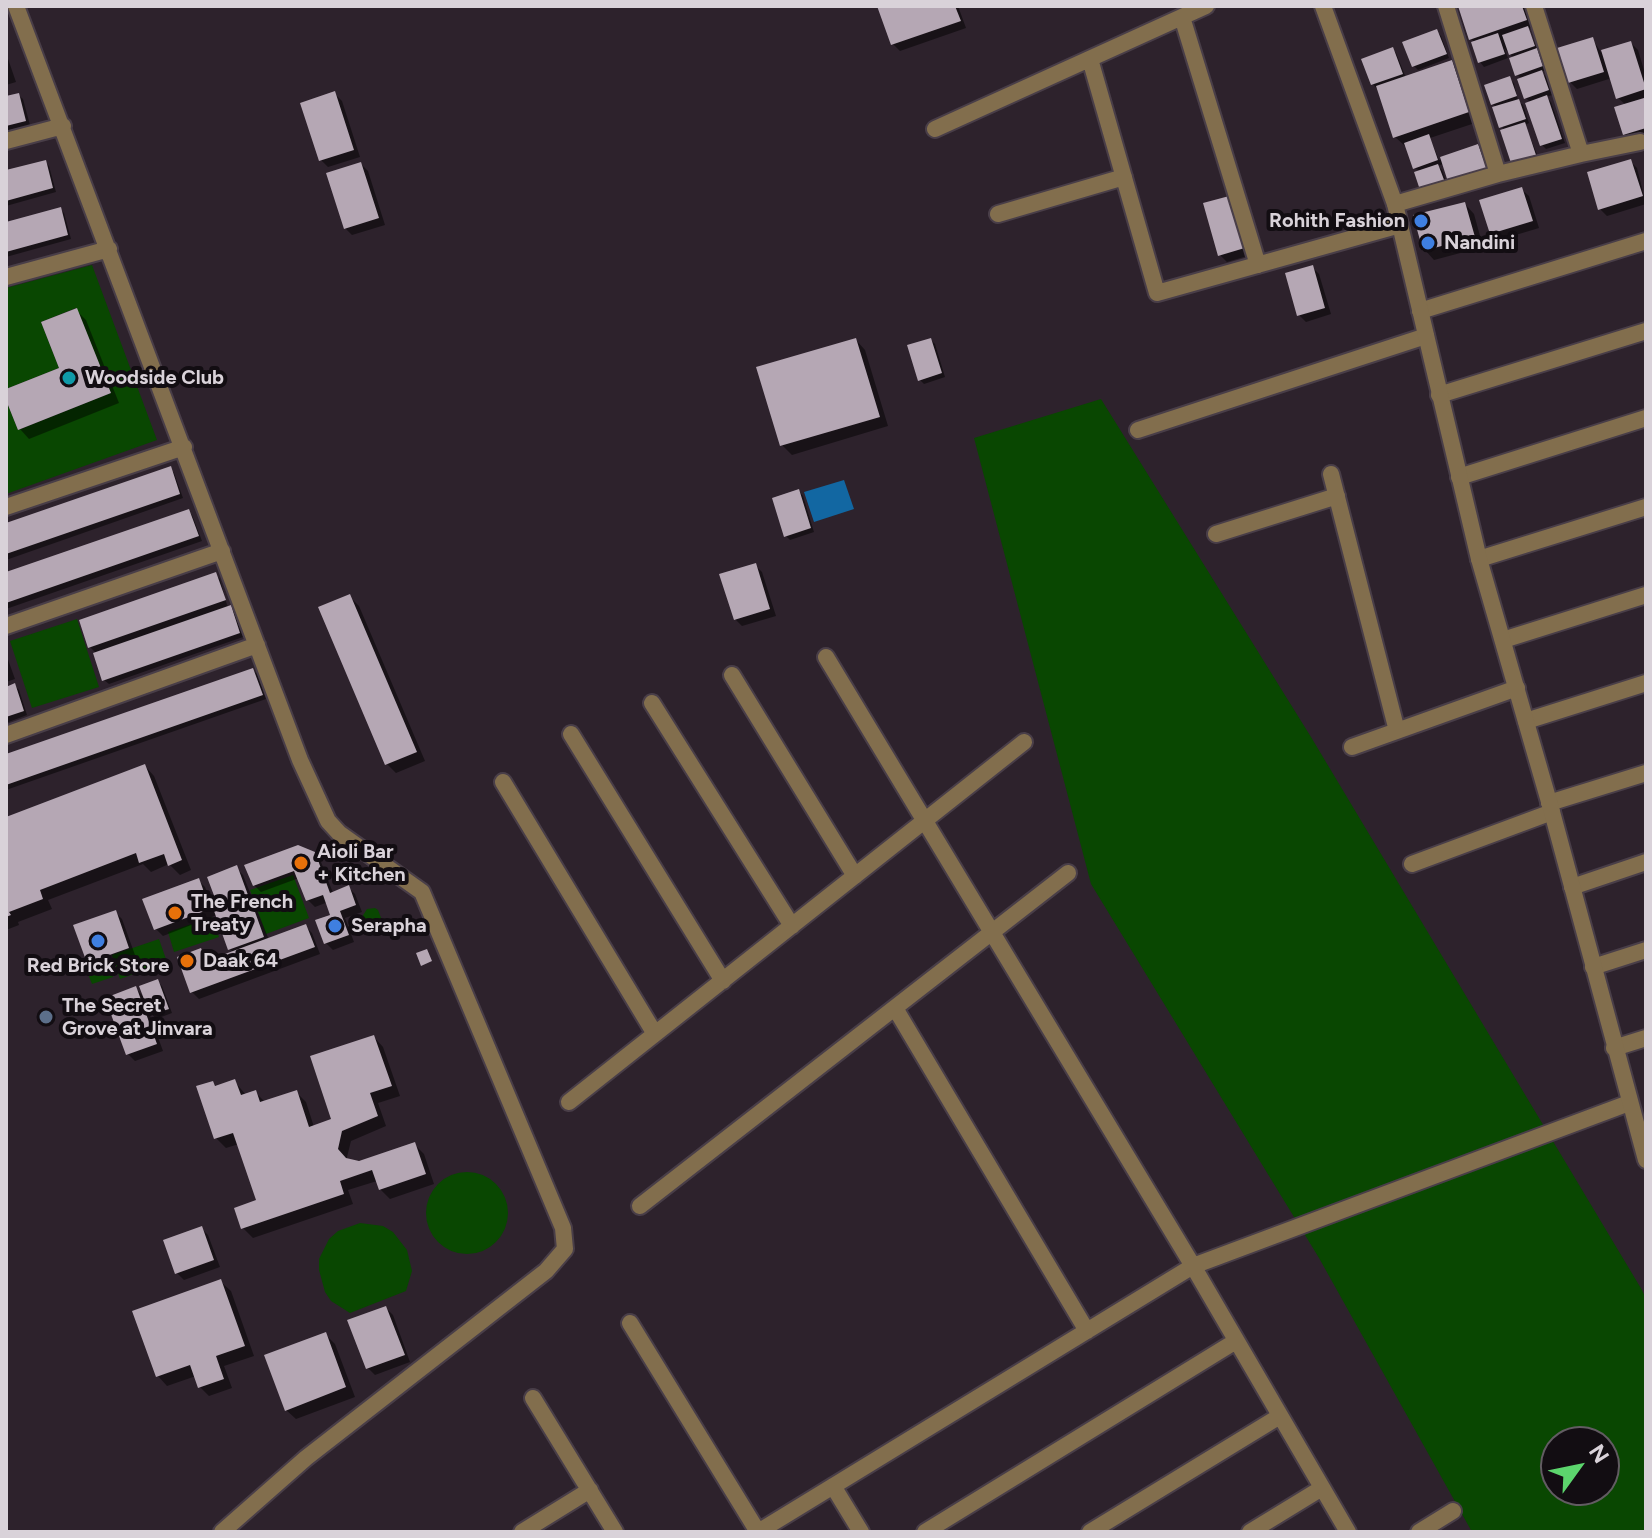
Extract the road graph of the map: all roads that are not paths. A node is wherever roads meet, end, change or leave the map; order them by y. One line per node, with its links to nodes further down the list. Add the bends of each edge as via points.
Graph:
1 (1206, 6): 6 (street)
2 (1323, 6): 15 (street)
3 (1446, 6): 13 (street)
4 (1534, 6): 12 (street)
5 (15, 16): 8 (street)
6 (1182, 17): 7 (street); 20 (street)
7 (1090, 59): 9 (street); 14 (street)
8 (63, 126): 10 (street); 19 (street)
9 (935, 129)
10 (6, 141)
11 (1640, 142): 12 (street)
12 (1581, 154): 13 (street)
13 (1498, 174): 15 (street)
14 (1124, 177): 16 (street); 20 (street, via 1157,293)
15 (1395, 204): 17 (street)
16 (998, 214)
17 (1400, 225): 20 (street); 22 (street)
18 (1646, 241): 22 (street)
19 (109, 249): 21 (street); 28 (street)
20 (1258, 265)
21 (6, 277)
22 (1420, 311): 24 (street)
23 (1646, 331): 25 (street)
24 (1426, 336): 25 (street); 27 (street)
25 (1439, 395): 30 (street)
26 (1646, 418): 30 (street)
27 (1138, 430)
28 (184, 447): 32 (street); 35 (street)
29 (1331, 474): 31 (street)
30 (1459, 477): 36 (street)
31 (1337, 496): 34 (street); 47 (street)
32 (6, 507)
33 (1646, 507): 36 (street)
34 (1216, 534)
35 (222, 551): 38 (street); 40 (street)
36 (1479, 559): 39 (street)
37 (1646, 595): 39 (street)
38 (6, 626)
39 (1503, 640): 44 (street)
40 (257, 645): 49 (street); 84 (street, via 328,821 422,892 563,1228 565,1249 546,1271 306,1458)
41 (826, 657): 55 (street)
42 (732, 675): 59 (street)
43 (1646, 683): 46 (street)
44 (1517, 688): 46 (street); 47 (street)
45 (652, 703): 61 (street)
46 (1526, 721): 54 (street)
47 (1397, 731): 51 (street)
48 (571, 734): 65 (street)
49 (6, 735)
50 (1024, 742): 55 (street)
51 (1352, 747)
52 (1646, 773): 54 (street)
53 (503, 782): 67 (street)
54 (1551, 808): 57 (street); 60 (street)
55 (925, 821): 59 (street); 62 (street)
56 (1646, 862): 60 (street)
57 (1412, 864)
58 (1068, 873): 62 (street)
59 (855, 876): 61 (street)
60 (1572, 887): 64 (street)
61 (792, 926): 65 (street)
62 (992, 932): 66 (street); 74 (street)
63 (1646, 950): 64 (street)
64 (1593, 967): 69 (street)
65 (723, 981): 67 (street)
66 (895, 1008): 73 (street); 76 (street)
67 (655, 1034): 70 (street)
68 (1646, 1038): 69 (street)
69 (1614, 1048): 71 (street)
70 (569, 1102)
71 (1629, 1103): 72 (street); 74 (street)
72 (1645, 1151)
73 (640, 1206)
74 (1193, 1266): 76 (street); 77 (street)
75 (630, 1323): 87 (street)
76 (1087, 1331): 80 (street)
77 (1236, 1341): 79 (street); 89 (street)
78 (533, 1398): 82 (street)
79 (1280, 1416): 81 (street); 90 (street)
80 (833, 1486): 87 (street); 88 (street)
81 (1322, 1488): 91 (street); 92 (street)
82 (590, 1490): 85 (street); 86 (street)
83 (1453, 1511): 93 (street)
84 (222, 1532)
85 (522, 1532)
86 (615, 1532)
87 (758, 1532)
88 (861, 1532)
89 (925, 1532)
90 (1090, 1532)
91 (1250, 1532)
92 (1348, 1532)
93 (1419, 1532)

